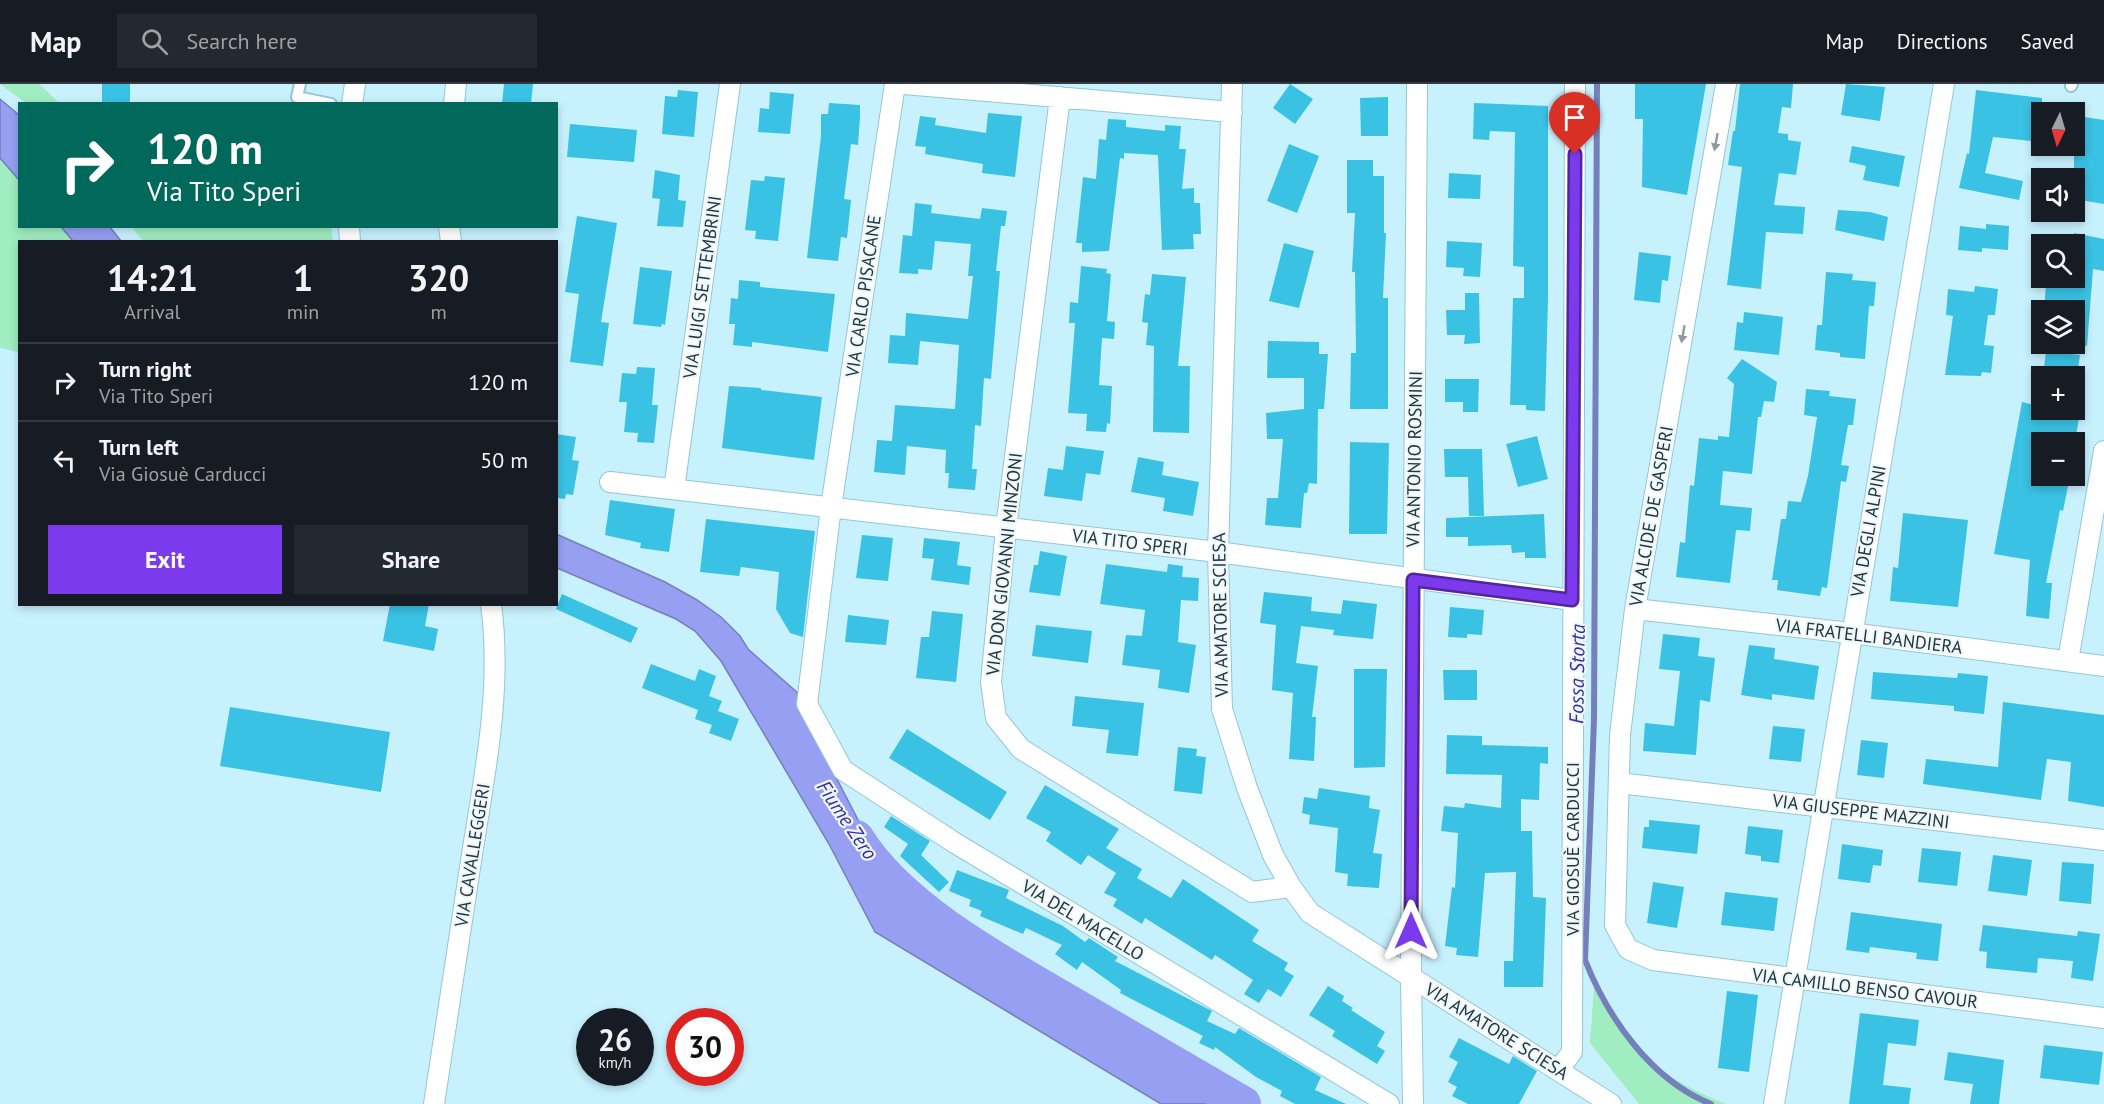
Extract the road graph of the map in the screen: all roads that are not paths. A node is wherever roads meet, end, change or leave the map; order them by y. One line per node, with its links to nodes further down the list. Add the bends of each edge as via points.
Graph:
1 (300, 84): 14 (lane, via 297,97)
2 (355, 84): 15 (street)
3 (456, 84): 16 (street)
4 (730, 84): 20 (street, VIA LUIGI SETTEMBRINI)
5 (894, 84): 21 (street, VIA CARLO PISACANE)
6 (904, 84): 12 (street)
7 (1232, 84): 17 (street, VIA AMATORE SCIESA)
8 (1417, 84): 24 (street, VIA ANTONIO ROSMINI)
9 (1575, 84): 25 (street, VIA GIOSUÈ CARDUCCI)
10 (1726, 84): 27 (street, VIA ALCIDE DE GASPERI, one-way to 27)
11 (1944, 84): 28 (street, VIA DEGLI ALPINI)
12 (959, 86): 13 (street)
13 (1060, 97): 17 (street); 22 (street, VIA DON GIOVANNI MINZONI)
14 (321, 102)
15 (352, 102)
16 (454, 102)
17 (1232, 112): 23 (street, VIA AMATORE SCIESA)
18 (2104, 451): 29 (street)
19 (610, 482): 20 (street, VIA TITO SPERI)
20 (674, 489): 21 (street, VIA TITO SPERI)
21 (831, 507): 22 (street, VIA TITO SPERI); 41 (street, VIA DEL MACELLO, via 807,704 843,770 955,843)
22 (1006, 528): 23 (street, VIA TITO SPERI); 34 (street, VIA DON GIOVANNI MINZONI, via 991,682 996,718 1021,749 1252,892)
23 (1218, 552): 24 (street, VIA TITO SPERI); 34 (street, VIA AMATORE SCIESA, via 1222,709 1247,788 1273,855)
24 (1413, 580): 25 (street, VIA TITO SPERI); 36 (street, VIA ANTONIO ROSMINI)
25 (1572, 600): 39 (street, VIA GIOSUÈ CARDUCCI, via 1572,1052)
26 (491, 606): 40 (street, VIA CAVALLEGGERI, via 494,689 487,758)
27 (1635, 609): 28 (street, VIA FRATELLI BANDIERA); 31 (street, VIA ALCIDE DE GASPERI, via 1620,735)
28 (1851, 633): 29 (street, VIA FRATELLI BANDIERA); 32 (street, VIA DEGLI ALPINI)
29 (2068, 661): 30 (street, VIA FRATELLI BANDIERA)
30 (2104, 666)
31 (1619, 783): 32 (street, VIA GIUSEPPE MAZZINI); 35 (street, VIA ALCIDE DE GASPERI, via 1615,925)
32 (1821, 806): 33 (street, VIA GIUSEPPE MAZZINI); 37 (street, VIA DEGLI ALPINI)
33 (2104, 840)
34 (1291, 887): 36 (street, VIA AMATORE SCIESA, via 1310,913)
35 (1629, 949): 37 (street, VIA CAMILLO BENSO CAVOUR, via 1653,960)
36 (1411, 978): 39 (street, VIA AMATORE SCIESA); 42 (street)
37 (1795, 979): 38 (street, VIA CAMILLO BENSO CAVOUR); 44 (street, VIA DEGLI ALPINI)
38 (2104, 1018)
39 (1559, 1069): 43 (street, VIA AMATORE SCIESA)
40 (434, 1104)
41 (1389, 1104)
42 (1413, 1104)
43 (1611, 1104)
44 (1774, 1104)

